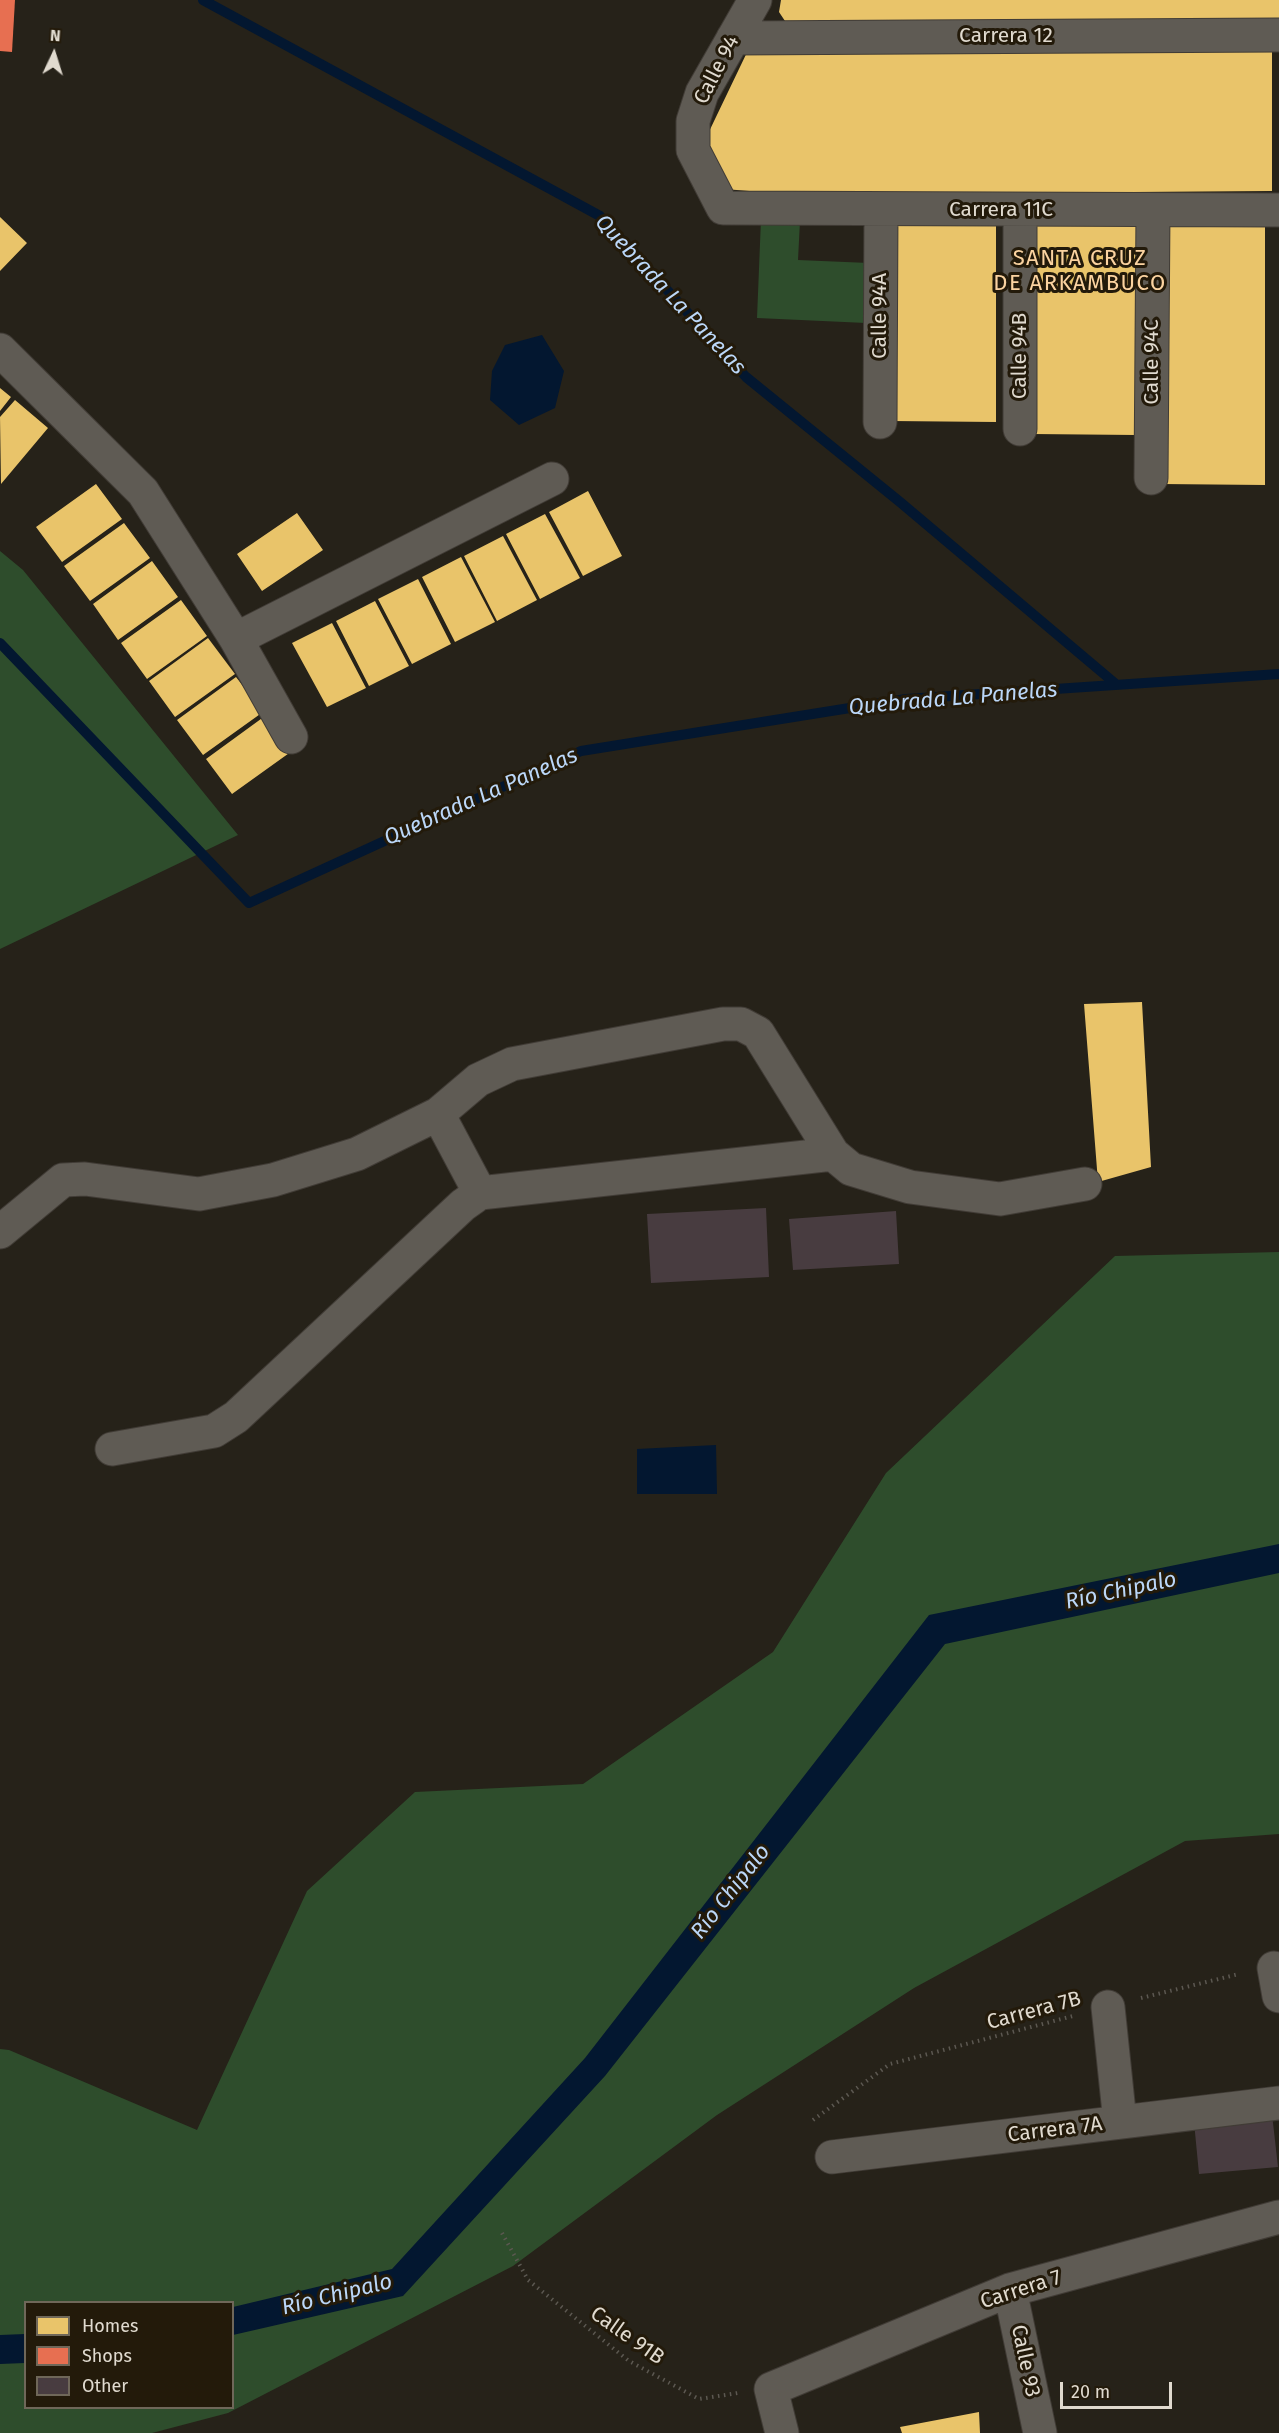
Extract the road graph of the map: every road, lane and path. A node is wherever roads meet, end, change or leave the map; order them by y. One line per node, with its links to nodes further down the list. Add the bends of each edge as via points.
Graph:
1 (755, 0): 3 (street, Calle 94)
2 (1279, 35): 3 (street, Carrera 12)
3 (733, 38): 4 (street, Calle 94, via 702,93 693,121 693,150)
4 (723, 208): 5 (street, Carrera 11C)
5 (881, 209): 6 (street, Carrera 11C); 10 (street, Calle 94A)
6 (1020, 210): 8 (street, Carrera 11C); 11 (street, Calle 94B)
7 (1279, 210): 8 (street, Carrera 11C)
8 (1153, 211): 12 (street, Calle 94C)
9 (0, 350): 14 (street, via 142,492)
10 (880, 422)
11 (1020, 429)
12 (1152, 478)
13 (552, 479): 14 (street)
14 (236, 639): 15 (street)
15 (291, 737)
16 (438, 1114): 17 (street, via 478,1080 512,1064 723,1024 741,1024 758,1033); 19 (street); 20 (street, via 357,1154 273,1180 199,1194 85,1179 63,1180)
17 (833, 1155): 18 (street, via 851,1169 910,1187 1000,1198); 19 (street)
18 (1085, 1184)
19 (480, 1193): 21 (street, via 236,1417 214,1431)
20 (0, 1232)
21 (112, 1449)
22 (1276, 1982): 23 (path, Carrera 7B, via 1228,1976)
23 (1108, 2007): 25 (path, Carrera 7B, via 890,2064); 26 (street)
24 (1279, 2103): 26 (street, Carrera 7A)
25 (813, 2120)
26 (1120, 2122): 27 (street, Carrera 7A)
27 (832, 2157)
28 (1279, 2217): 30 (street, Carrera 7)
29 (502, 2233): 31 (path, Calle 91B, via 528,2280 628,2361 699,2399)
30 (1010, 2290): 31 (street, Carrera 7); 33 (street, Calle 93)
31 (771, 2389): 32 (street)
32 (782, 2433)
33 (1040, 2433)

